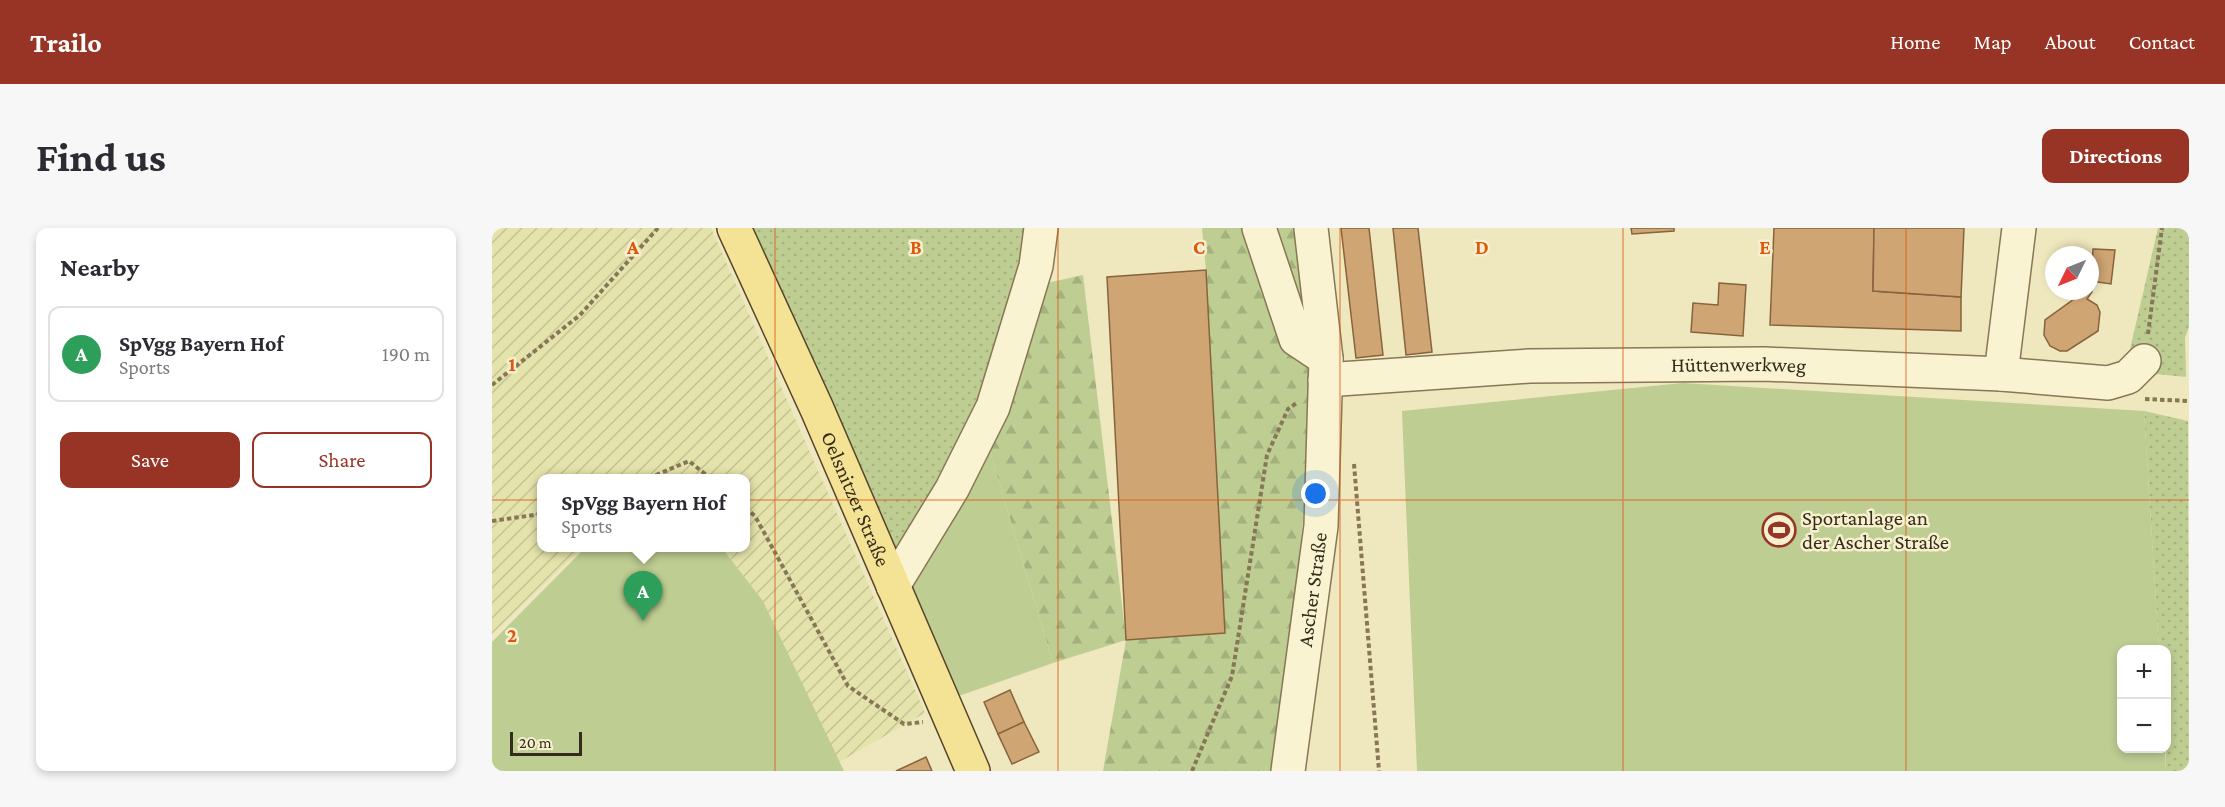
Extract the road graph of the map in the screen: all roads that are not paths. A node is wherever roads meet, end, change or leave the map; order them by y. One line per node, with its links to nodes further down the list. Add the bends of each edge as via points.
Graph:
1 (734, 228): 9 (main road, Oelsnitzer Straße)
2 (1041, 228): 9 (street, via 1036,266 993,407 952,489)
3 (1259, 228): 7 (street, via 1296,339)
4 (1311, 228): 7 (street, Ascher Straße)
5 (2019, 228): 8 (street)
6 (2144, 361): 8 (street, Hüttenwerkweg, via 2128,377 2108,383)
7 (1326, 369): 8 (street, Hüttenwerkweg, via 1764,364); 11 (street, Ascher Straße, via 1321,526)
8 (2001, 374)
9 (893, 586): 10 (main road, Oelsnitzer Straße)
10 (974, 771)
11 (1288, 771)

